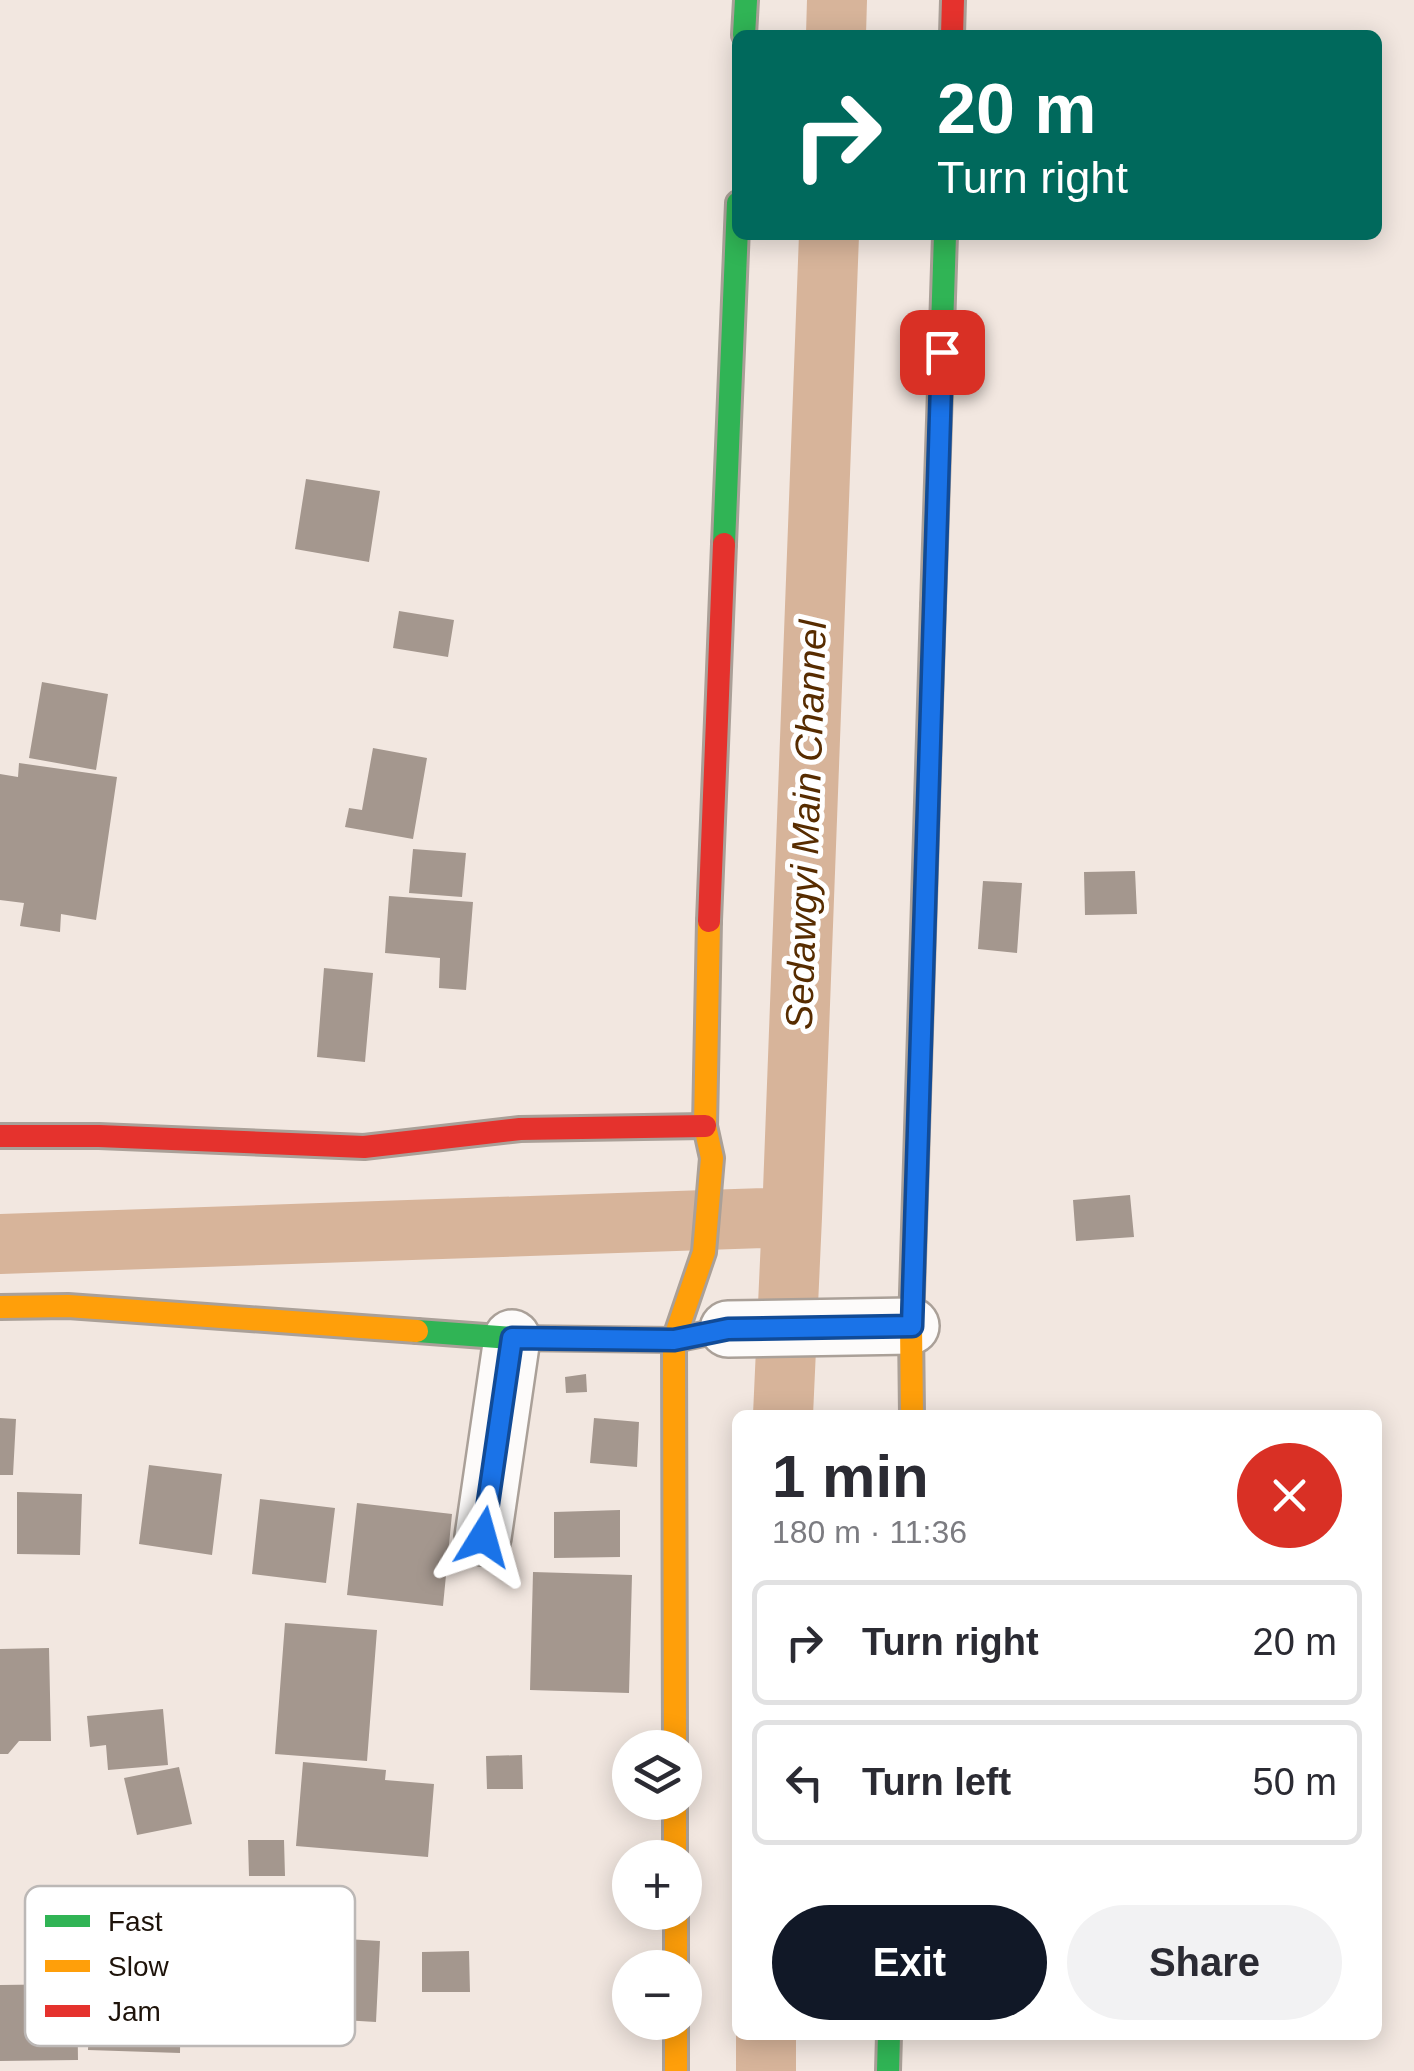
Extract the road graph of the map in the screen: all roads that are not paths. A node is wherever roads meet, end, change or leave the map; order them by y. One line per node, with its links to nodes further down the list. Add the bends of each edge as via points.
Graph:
1 (746, 0): 3 (street)
2 (953, 0): 4 (street)
3 (744, 30)
4 (952, 30)
5 (736, 240): 7 (street)
6 (945, 240): 10 (street)
7 (706, 1126): 8 (street, via 520,1130 364,1147); 13 (street, via 712,1158 704,1252)
8 (0, 1136)
9 (0, 1308): 12 (street, via 68,1306)
10 (912, 1326): 11 (street); 14 (street)
11 (728, 1329): 13 (street)
12 (512, 1338): 13 (street); 15 (street)
13 (674, 1340): 16 (street)
14 (912, 1410)
15 (483, 1537)
16 (675, 1730)
17 (676, 2040): 19 (street)
18 (889, 2040): 20 (street)
19 (676, 2071)
20 (888, 2071)

